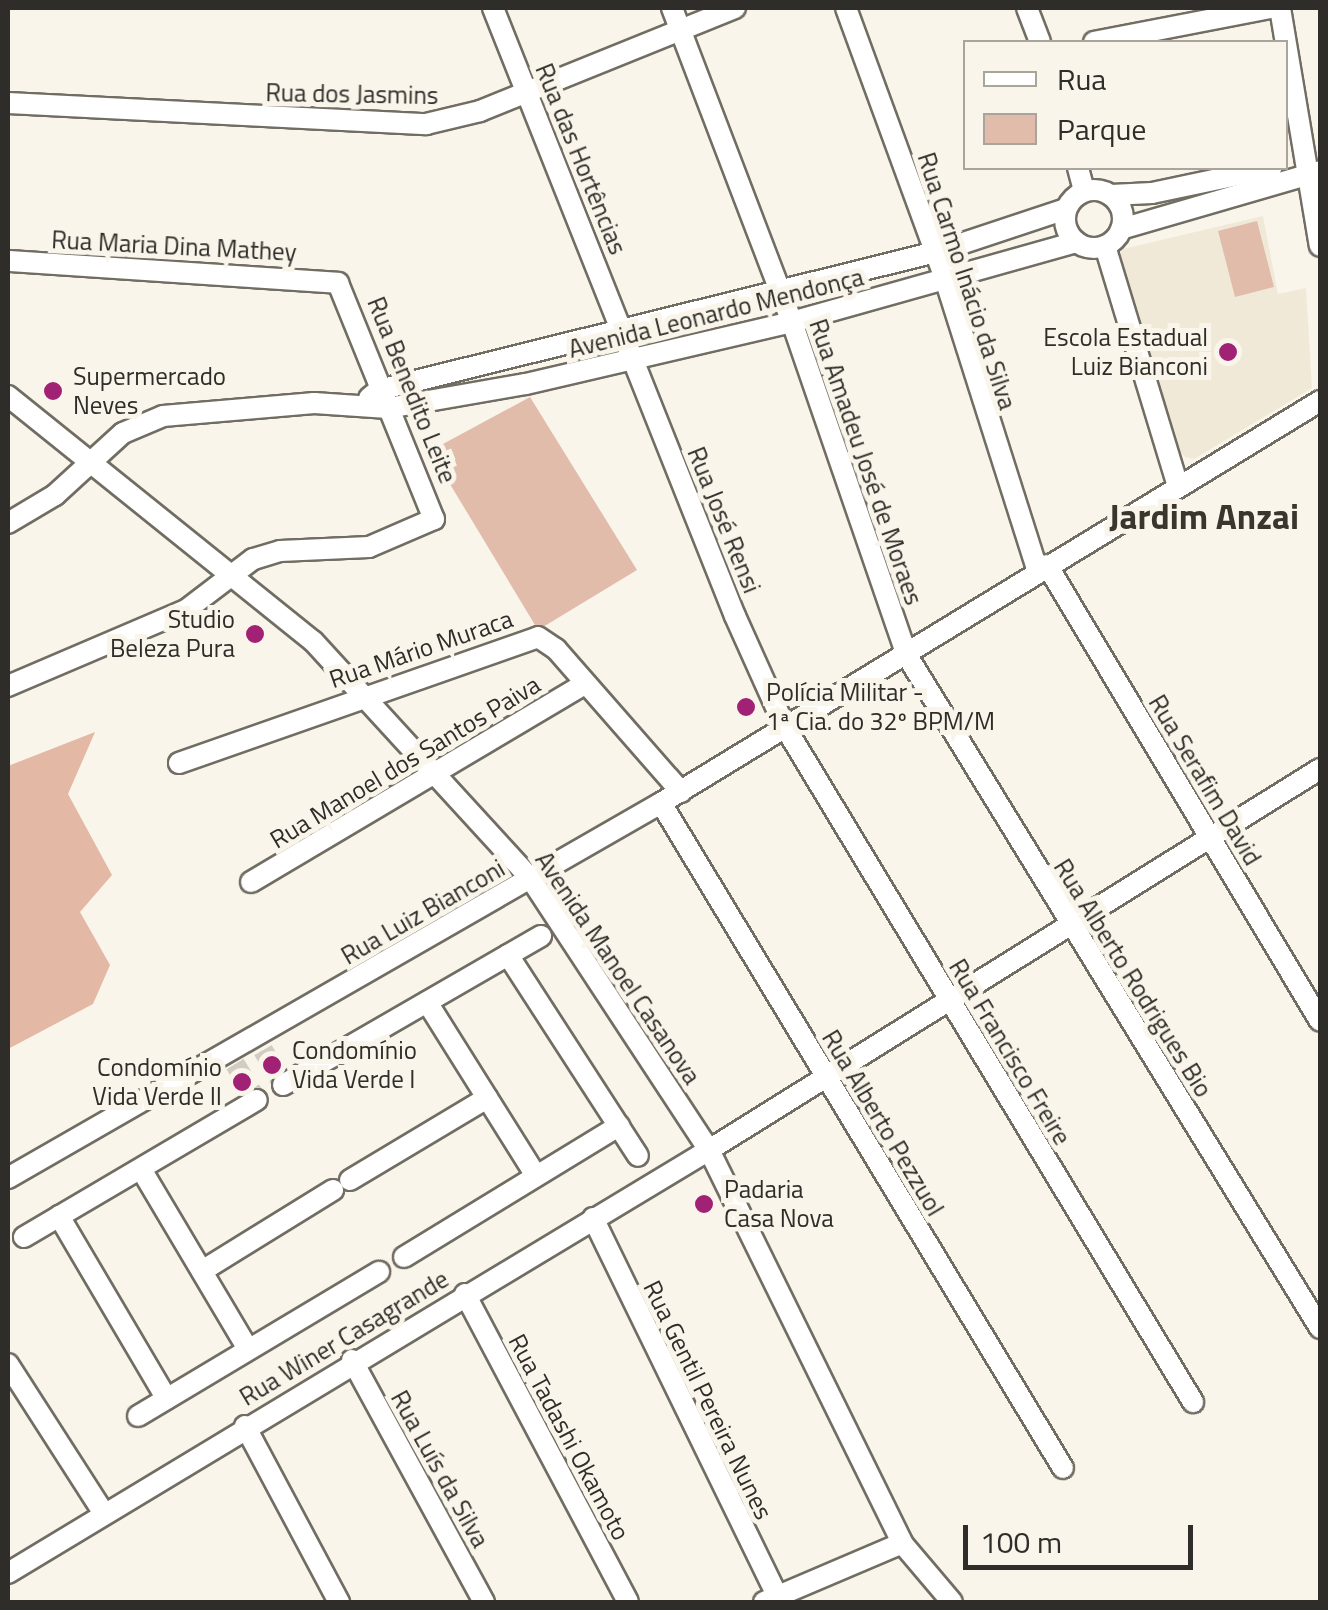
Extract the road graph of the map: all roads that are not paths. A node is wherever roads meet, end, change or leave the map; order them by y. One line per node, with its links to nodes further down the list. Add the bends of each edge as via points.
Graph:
1 (493, 8): 13 (street, Rua das Hortências)
2 (672, 8): 8 (street, Rua Amadeu José de Moraes)
3 (735, 8): 8 (street, Rua dos Jasmins)
4 (846, 8): 26 (street, Rua Carmo Inácio da Silva)
5 (1027, 8): 9 (street)
6 (1270, 8): 10 (street)
7 (1280, 8): 11 (street)
8 (681, 29): 13 (street, Rua dos Jasmins); 30 (street, Rua Amadeu José de Moraes)
9 (1039, 40)
10 (1104, 40)
11 (1287, 40)
12 (1288, 45): 16 (street)
13 (527, 93): 14 (street, Rua dos Jasmins, via 426,124); 32 (street, Rua das Hortências)
14 (8, 104)
15 (1288, 164): 16 (street)
16 (1315, 168): 22 (street); 25 (street)
17 (1079, 170): 19 (street)
18 (1262, 170): 20 (street, via 1152,194)
19 (1084, 191): 20 (street); 21 (street)
20 (1112, 195): 22 (street, via 1122,210)
21 (1066, 209): 23 (street, via 1066,227); 26 (street, Avenida Leonardo Mendonça)
22 (1121, 229): 24 (street)
23 (1076, 242): 24 (street); 28 (street, Avenida Leonardo Mendonça)
24 (1104, 246): 38 (street)
25 (1320, 246)
26 (936, 252): 28 (street, Rua Carmo Inácio da Silva); 30 (street, Avenida Leonardo Mendonça)
27 (8, 261): 29 (street, Rua Maria Dina Mathey)
28 (946, 282): 31 (street, Avenida Leonardo Mendonça); 40 (street, Rua Carmo Inácio da Silva)
29 (338, 283): 35 (street, Rua Benedito Leite)
30 (781, 292): 31 (street, Rua Amadeu José de Moraes); 32 (street, Avenida Leonardo Mendonça)
31 (792, 322): 33 (street, Avenida Leonardo Mendonça); 42 (street, Rua Amadeu José de Moraes)
32 (620, 330): 33 (street, Rua José Rensi); 35 (street, Avenida Leonardo Mendonça)
33 (633, 360): 35 (street, Avenida Leonardo Mendonça); 46 (street, Rua José Rensi)
34 (8, 396): 37 (street, Avenida Manoel Casanova)
35 (377, 400): 37 (street, Avenida Leonardo Mendonça, via 192,410 140,424); 41 (street, Rua Benedito Leite, via 434,519 369,547 280,551)
36 (1320, 401): 38 (street, Rua Luiz Bianconi)
37 (88, 459): 39 (street, Avenida Leonardo Mendonça, via 55,495); 41 (street, Avenida Manoel Casanova)
38 (1178, 486): 40 (street, Rua Luiz Bianconi)
39 (8, 523)
40 (1042, 569): 42 (street, Rua Luiz Bianconi); 52 (street, Rua Serafim David)
41 (226, 574): 44 (street, via 186,610); 45 (street, Avenida Manoel Casanova, via 314,641)
42 (906, 654): 46 (street, Rua Luiz Bianconi); 55 (street, Rua Alberto Rodrigues Bio)
43 (585, 684): 45 (street, Rua Mário Muraca, via 551,644 531,638); 49 (street, Rua Manoel dos Santos Paiva); 50 (street, Rua Mário Muraca)
44 (8, 686)
45 (367, 693): 47 (street, Rua Mário Muraca); 49 (street, Avenida Manoel Casanova)
46 (786, 727): 50 (street, Rua Luiz Bianconi); 58 (street, Rua Francisco Freire)
47 (179, 763)
48 (1320, 770): 52 (street, Rua Winer Casagrande)
49 (438, 771): 53 (street, Avenida Manoel Casanova); 54 (street, Rua Manoel dos Santos Paiva)
50 (681, 792): 51 (street, Rua Luiz Bianconi)
51 (661, 803): 53 (street, Rua Luiz Bianconi); 61 (street, Rua Alberto Pezzuol)
52 (1211, 837): 55 (street, Rua Winer Casagrande); 60 (street, Rua Serafim David)
53 (531, 880): 66 (street, Avenida Manoel Casanova); 70 (street, Rua Luiz Bianconi, via 259,1044)
54 (251, 882)
55 (1070, 924): 58 (street, Rua Winer Casagrande); 78 (street, Rua Alberto Rodrigues Bio)
56 (541, 936): 57 (street)
57 (508, 955): 59 (street); 65 (street)
58 (948, 1000): 61 (street, Rua Winer Casagrande); 83 (street, Rua Francisco Freire)
59 (427, 1002): 62 (street); 63 (street)
60 (1320, 1021)
61 (824, 1076): 66 (street, Rua Winer Casagrande); 86 (street, Rua Alberto Pezzuol)
62 (283, 1085)
63 (487, 1098): 69 (street); 75 (street)
64 (257, 1100): 68 (street)
65 (619, 1126): 67 (street); 69 (street)
66 (709, 1150): 72 (street, Rua Winer Casagrande); 88 (street, Avenida Manoel Casanova)
67 (638, 1156)
68 (141, 1168): 71 (street); 75 (street)
69 (536, 1176): 74 (street)
70 (8, 1178)
71 (59, 1216): 73 (street); 82 (street)
72 (593, 1218): 77 (street, Rua Winer Casagrande); 90 (street, Rua Gentil Pereira Nunes)
73 (24, 1237)
74 (404, 1257)
75 (202, 1271): 79 (street)
76 (379, 1272): 79 (street)
77 (464, 1294): 80 (street, Rua Winer Casagrande); 93 (street, Rua Tadashi Okamoto)
78 (1320, 1328)
79 (248, 1350): 82 (street)
80 (352, 1360): 85 (street, Rua Winer Casagrande); 92 (street, Rua Luís da Silva)
81 (8, 1364): 87 (street)
82 (167, 1398): 84 (street)
83 (1193, 1402)
84 (138, 1416)
85 (245, 1426): 87 (street, Rua Winer Casagrande); 91 (street)
86 (1063, 1468)
87 (102, 1512): 89 (street, Rua Winer Casagrande)
88 (902, 1543): 90 (street); 94 (street, Avenida Manoel Casanova)
89 (8, 1572)
90 (773, 1601)
91 (339, 1602)
92 (484, 1602)
93 (628, 1602)
94 (952, 1602)

